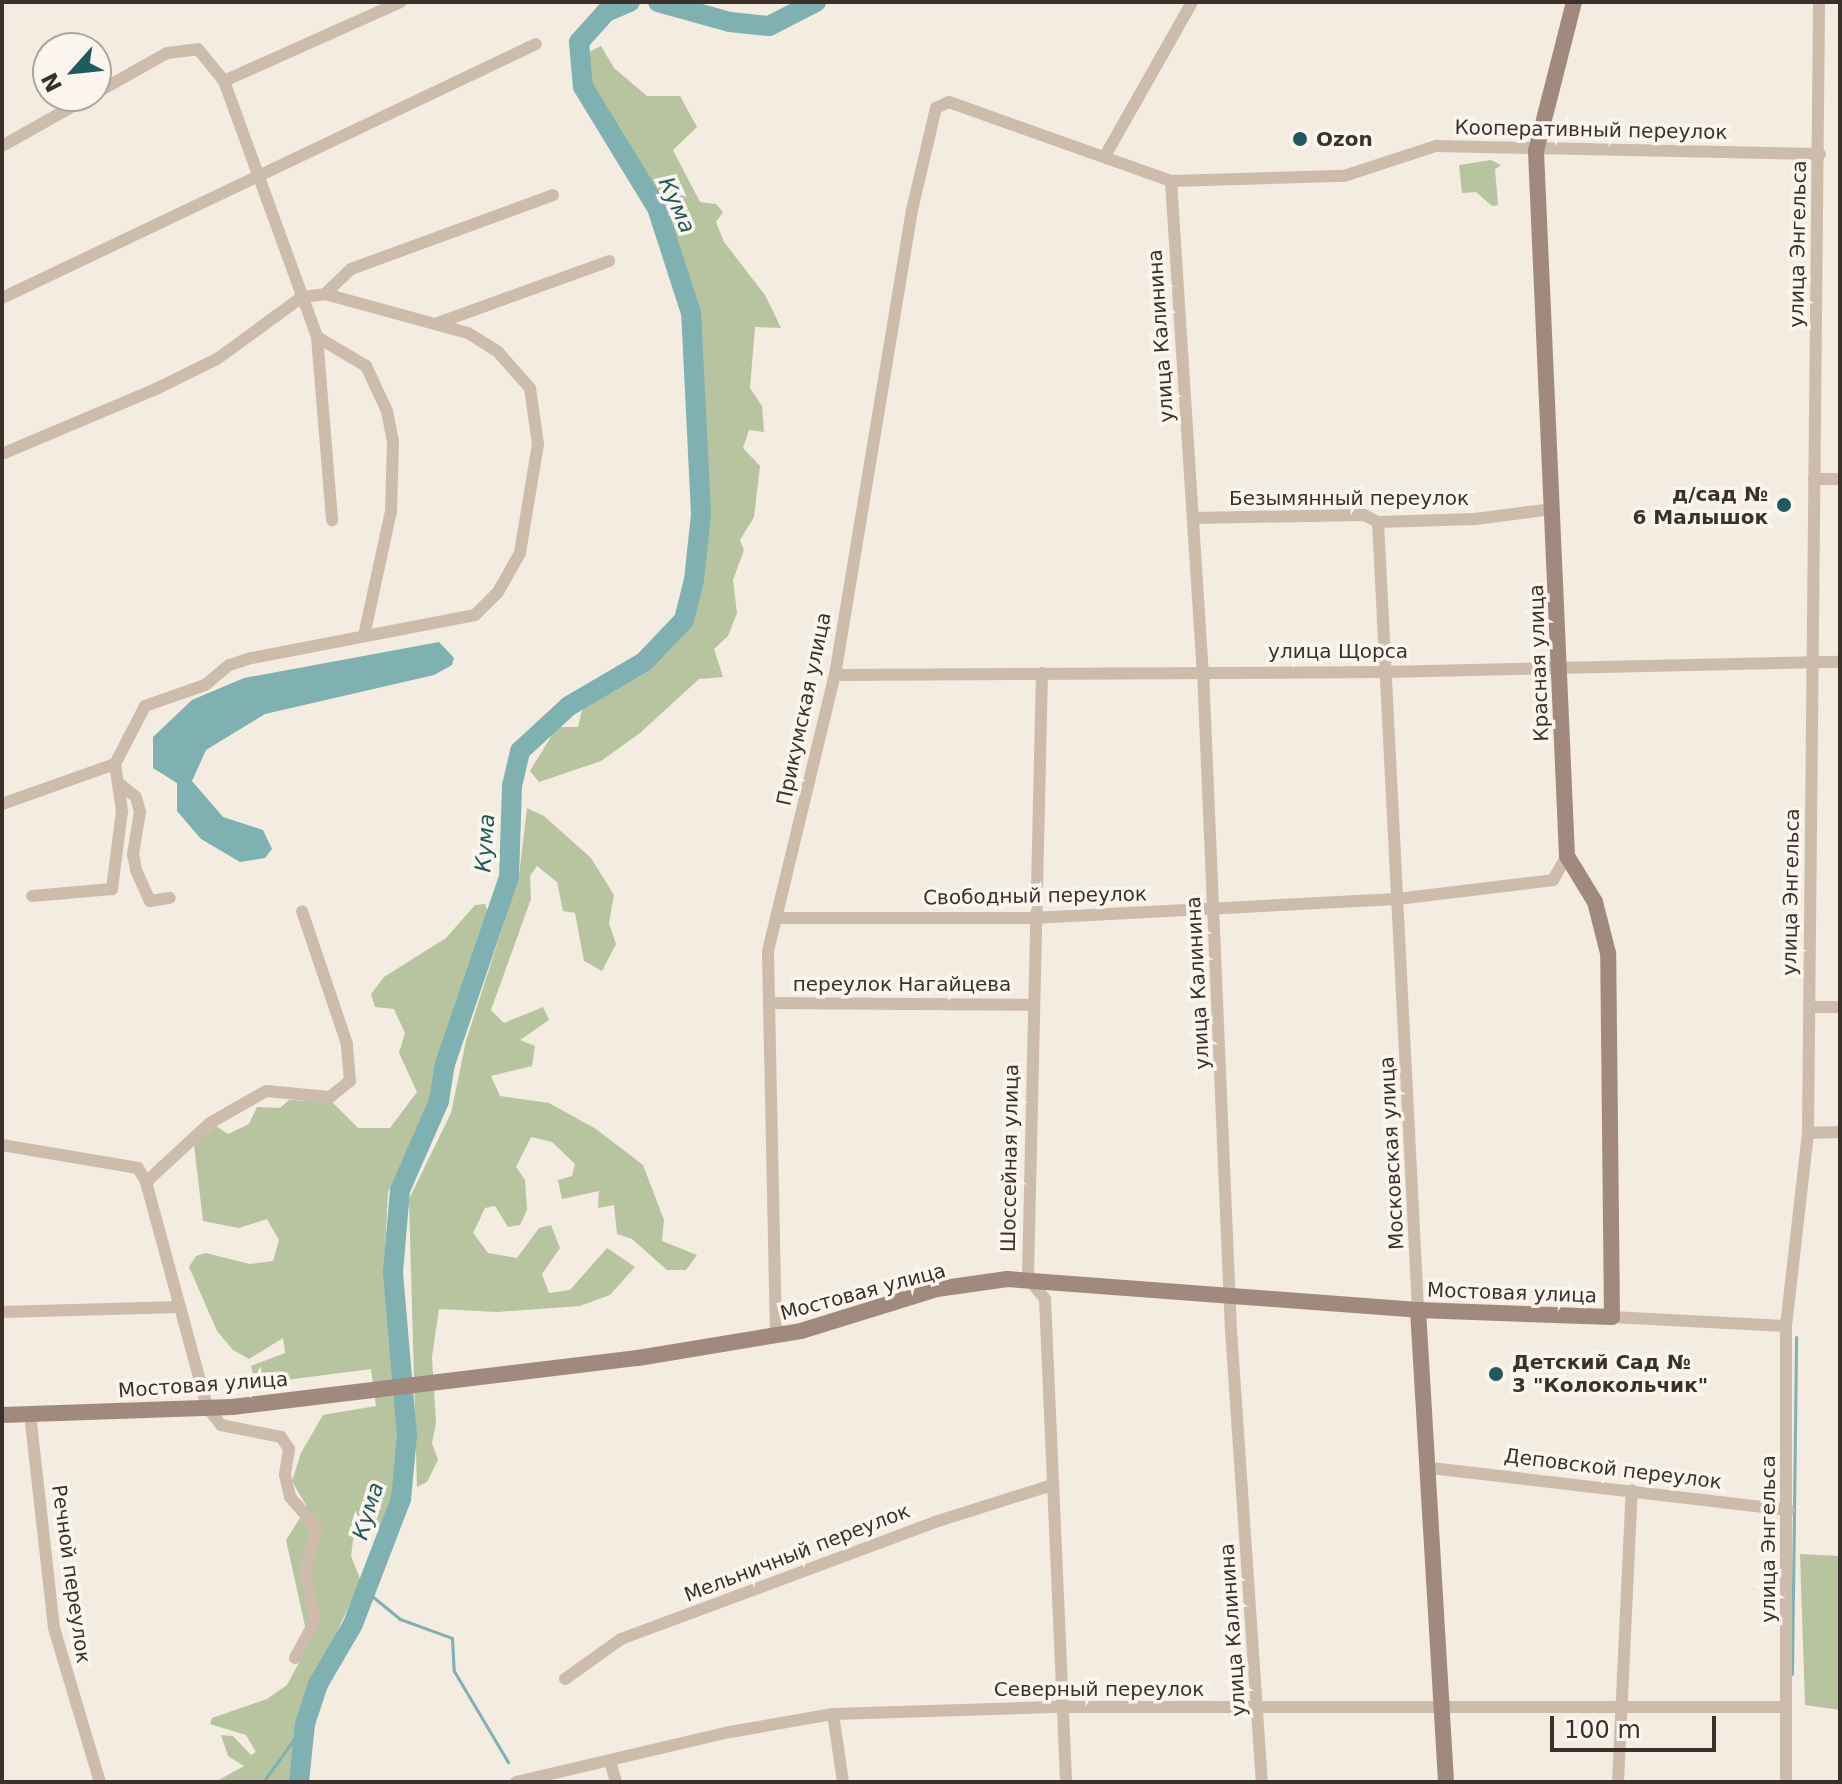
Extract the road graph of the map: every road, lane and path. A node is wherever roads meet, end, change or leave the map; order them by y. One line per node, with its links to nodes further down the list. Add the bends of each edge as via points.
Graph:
1 (401, 2): 6 (street)
2 (1192, 2): 13 (street)
3 (1574, 2): 11 (main road, Красная улица)
4 (1819, 2): 12 (street, улица Энгельса)
5 (536, 44): 14 (street)
6 (224, 81): 7 (street, via 198,49 167,53); 14 (street)
7 (112, 84)
8 (949, 102): 13 (street, Кооперативный переулок); 37 (street, Прикумская улица, via 936,108 930,125 912,210)
9 (63, 112): 10 (street)
10 (2, 146)
11 (1536, 151): 12 (street, Кооперативный переулок); 15 (street, Кооперативный переулок, via 1436,146 1344,176); 26 (main road, Красная улица)
12 (1820, 154): 24 (street, улица Энгельса)
13 (1105, 156): 15 (street, Кооперативный переулок)
14 (257, 173): 19 (street); 20 (street)
15 (1171, 181): 27 (street, улица Калинина)
16 (553, 195): 18 (street, via 351,269)
17 (609, 261): 21 (street)
18 (325, 294): 19 (street); 21 (street)
19 (302, 297): 22 (street); 23 (street, via 217,359)
20 (2, 298)
21 (438, 323): 30 (street, via 468,333 498,352 530,388 538,444 520,553 498,592 475,615)
22 (317, 337): 28 (street); 30 (street, via 366,366 387,411 393,441 391,511)
23 (2, 454)
24 (1814, 479): 25 (street); 32 (street, улица Энгельса)
25 (1840, 479)
26 (1552, 509): 29 (street, Безымянный переулок, via 1475,519); 33 (main road, Красная улица)
27 (1193, 518): 29 (street, Безымянный переулок, via 1364,515); 34 (street, улица Калинина)
28 (332, 520)
29 (1378, 522): 35 (street, Московская улица)
30 (364, 636): 38 (street, via 251,658 229,665 205,685 151,702)
31 (1840, 662): 32 (street, улица Щорса)
32 (1815, 663): 33 (street, улица Щорса); 51 (street, улица Энгельса)
33 (1560, 668): 35 (street, улица Щорса); 41 (main road, Красная улица)
34 (1203, 671): 35 (street, улица Щорса); 36 (street, улица Щорса); 46 (street, улица Калинина)
35 (1384, 672): 44 (street, Московская улица)
36 (1042, 673): 37 (street, улица Щорса); 48 (street, Шоссейная улица)
37 (835, 675): 47 (street, Прикумская улица)
38 (115, 764): 39 (street); 40 (street)
39 (121, 785): 42 (street, via 112,889); 43 (street, via 136,797 140,812 141,831 133,854 136,870 150,901)
40 (2, 804)
41 (1567, 856): 44 (street, Свободный переулок, via 1553,880); 62 (main road, Красная улица, via 1595,902 1608,953)
42 (32, 896)
43 (170, 898)
44 (1397, 899): 46 (street, Свободный переулок); 60 (street, Московская улица)
45 (302, 911): 56 (street, via 347,1044 350,1081 330,1097 266,1091 210,1123)
46 (1214, 912): 48 (street, Свободный переулок); 58 (street, улица Калинина)
47 (777, 918): 48 (street, Свободный переулок); 49 (street, Прикумская улица, via 768,951)
48 (1033, 918): 50 (street, Шоссейная улица)
49 (769, 1003): 50 (street, переулок Нагайцева); 64 (street, Прикумская улица)
50 (1034, 1005): 57 (street, Шоссейная улица)
51 (1809, 1007): 52 (street); 54 (street, улица Энгельса)
52 (1840, 1007)
53 (1840, 1132): 54 (street)
54 (1808, 1133): 63 (street, улица Энгельса)
55 (2, 1145): 56 (street, via 138,1168)
56 (146, 1182): 59 (street)
57 (1028, 1278): 58 (main road, Мостовая улица); 64 (main road, Мостовая улица, via 937,1289); 69 (street, Шоссейная улица, via 1045,1299)
58 (1233, 1296): 60 (main road, Мостовая улица); 78 (street, улица Калинина, via 1231,1330)
59 (180, 1307): 61 (street); 65 (street)
60 (1418, 1310): 62 (main road, Мостовая улица); 68 (main road, Московская улица)
61 (2, 1312)
62 (1612, 1317): 63 (street, Мостовая улица)
63 (1786, 1326): 71 (street, улица Энгельса)
64 (776, 1336): 65 (main road, Мостовая улица)
65 (207, 1407): 66 (main road, Мостовая улица); 72 (street, via 221,1425 281,1437 289,1449 285,1475 290,1497 317,1528 305,1573 315,1621)
66 (30, 1414): 67 (main road, Мостовая улица); 81 (street, Речной переулок, via 54,1628)
67 (2, 1415)
68 (1431, 1468): 70 (street, Деповской переулок); 77 (main road, Московская улица)
69 (1052, 1485): 73 (street, Мельничный переулок, via 935,1522 621,1639); 75 (street, Шоссейная улица)
70 (1632, 1490): 71 (street, Деповской переулок); 74 (street)
71 (1789, 1510): 76 (street, улица Энгельса)
72 (295, 1658)
73 (565, 1679)
74 (1621, 1705): 76 (street, Северный переулок); 77 (street, Северный переулок); 88 (street)
75 (1061, 1707): 78 (street, Северный переулок); 79 (street, Северный переулок); 85 (street, Шоссейная улица)
76 (1786, 1707): 89 (street, улица Энгельса)
77 (1442, 1708): 78 (street, Северный переулок); 87 (main road, Московская улица)
78 (1259, 1710): 86 (street, улица Калинина)
79 (833, 1714): 80 (street, Северный переулок); 84 (street)
80 (610, 1761): 82 (street, Северный переулок); 83 (street)
81 (100, 1782)
82 (516, 1782)
83 (616, 1782)
84 (843, 1782)
85 (1066, 1782)
86 (1262, 1782)
87 (1446, 1782)
88 (1618, 1782)
89 (1786, 1782)

